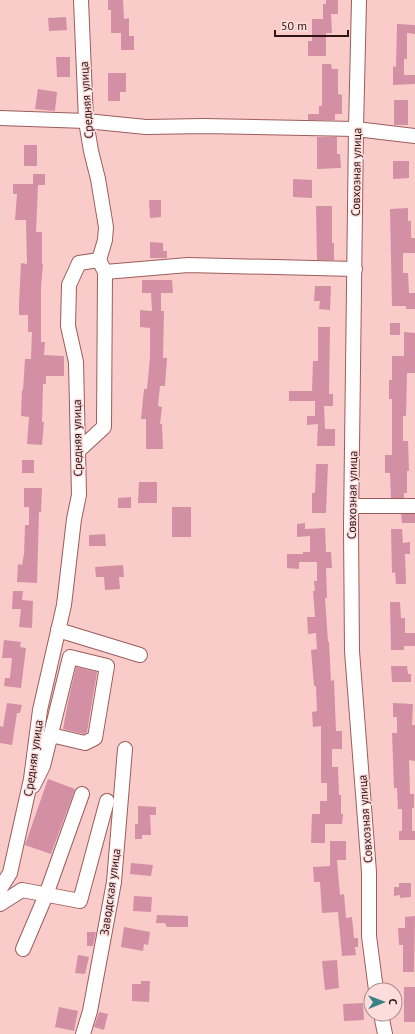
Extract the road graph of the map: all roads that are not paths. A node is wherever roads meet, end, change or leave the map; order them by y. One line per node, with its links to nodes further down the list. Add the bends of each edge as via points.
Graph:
1 (82, 0): 4 (street, Средняя улица)
2 (359, 0): 5 (street, Совхозная улица)
3 (0, 118): 4 (street)
4 (86, 120): 5 (street, via 146,127); 7 (street, Средняя улица, via 106,227)
5 (356, 129): 6 (street); 8 (street, Совхозная улица)
6 (415, 136)
7 (102, 266): 8 (street, via 188,265); 9 (street, via 104,427); 9 (street, Средняя улица, via 79,264 70,285 68,326 76,362)
8 (355, 269): 10 (street, Совхозная улица)
9 (78, 452): 12 (street, Средняя улица, via 79,495 64,606)
10 (352, 506): 11 (street); 23 (street, Совхозная улица, via 352,651 369,872 369,936)
11 (415, 506)
12 (58, 630): 13 (street); 17 (street, Средняя улица, via 40,710)
13 (140, 655)
14 (51, 735): 14 (street, via 70,657 107,666 95,738 85,743); 17 (street, via 43,766)
15 (125, 749): 25 (street, Заводская улица, via 114,882 90,1010)
16 (82, 794): 20 (street)
17 (26, 801): 19 (street, Средняя улица, via 10,873)
18 (107, 801): 20 (street, via 80,901)
19 (0, 888)
20 (46, 895): 21 (street, via 22,890); 22 (street)
21 (0, 904)
22 (23, 948)
23 (375, 982)
24 (383, 1022): 26 (street)
25 (83, 1034)
26 (385, 1034)

